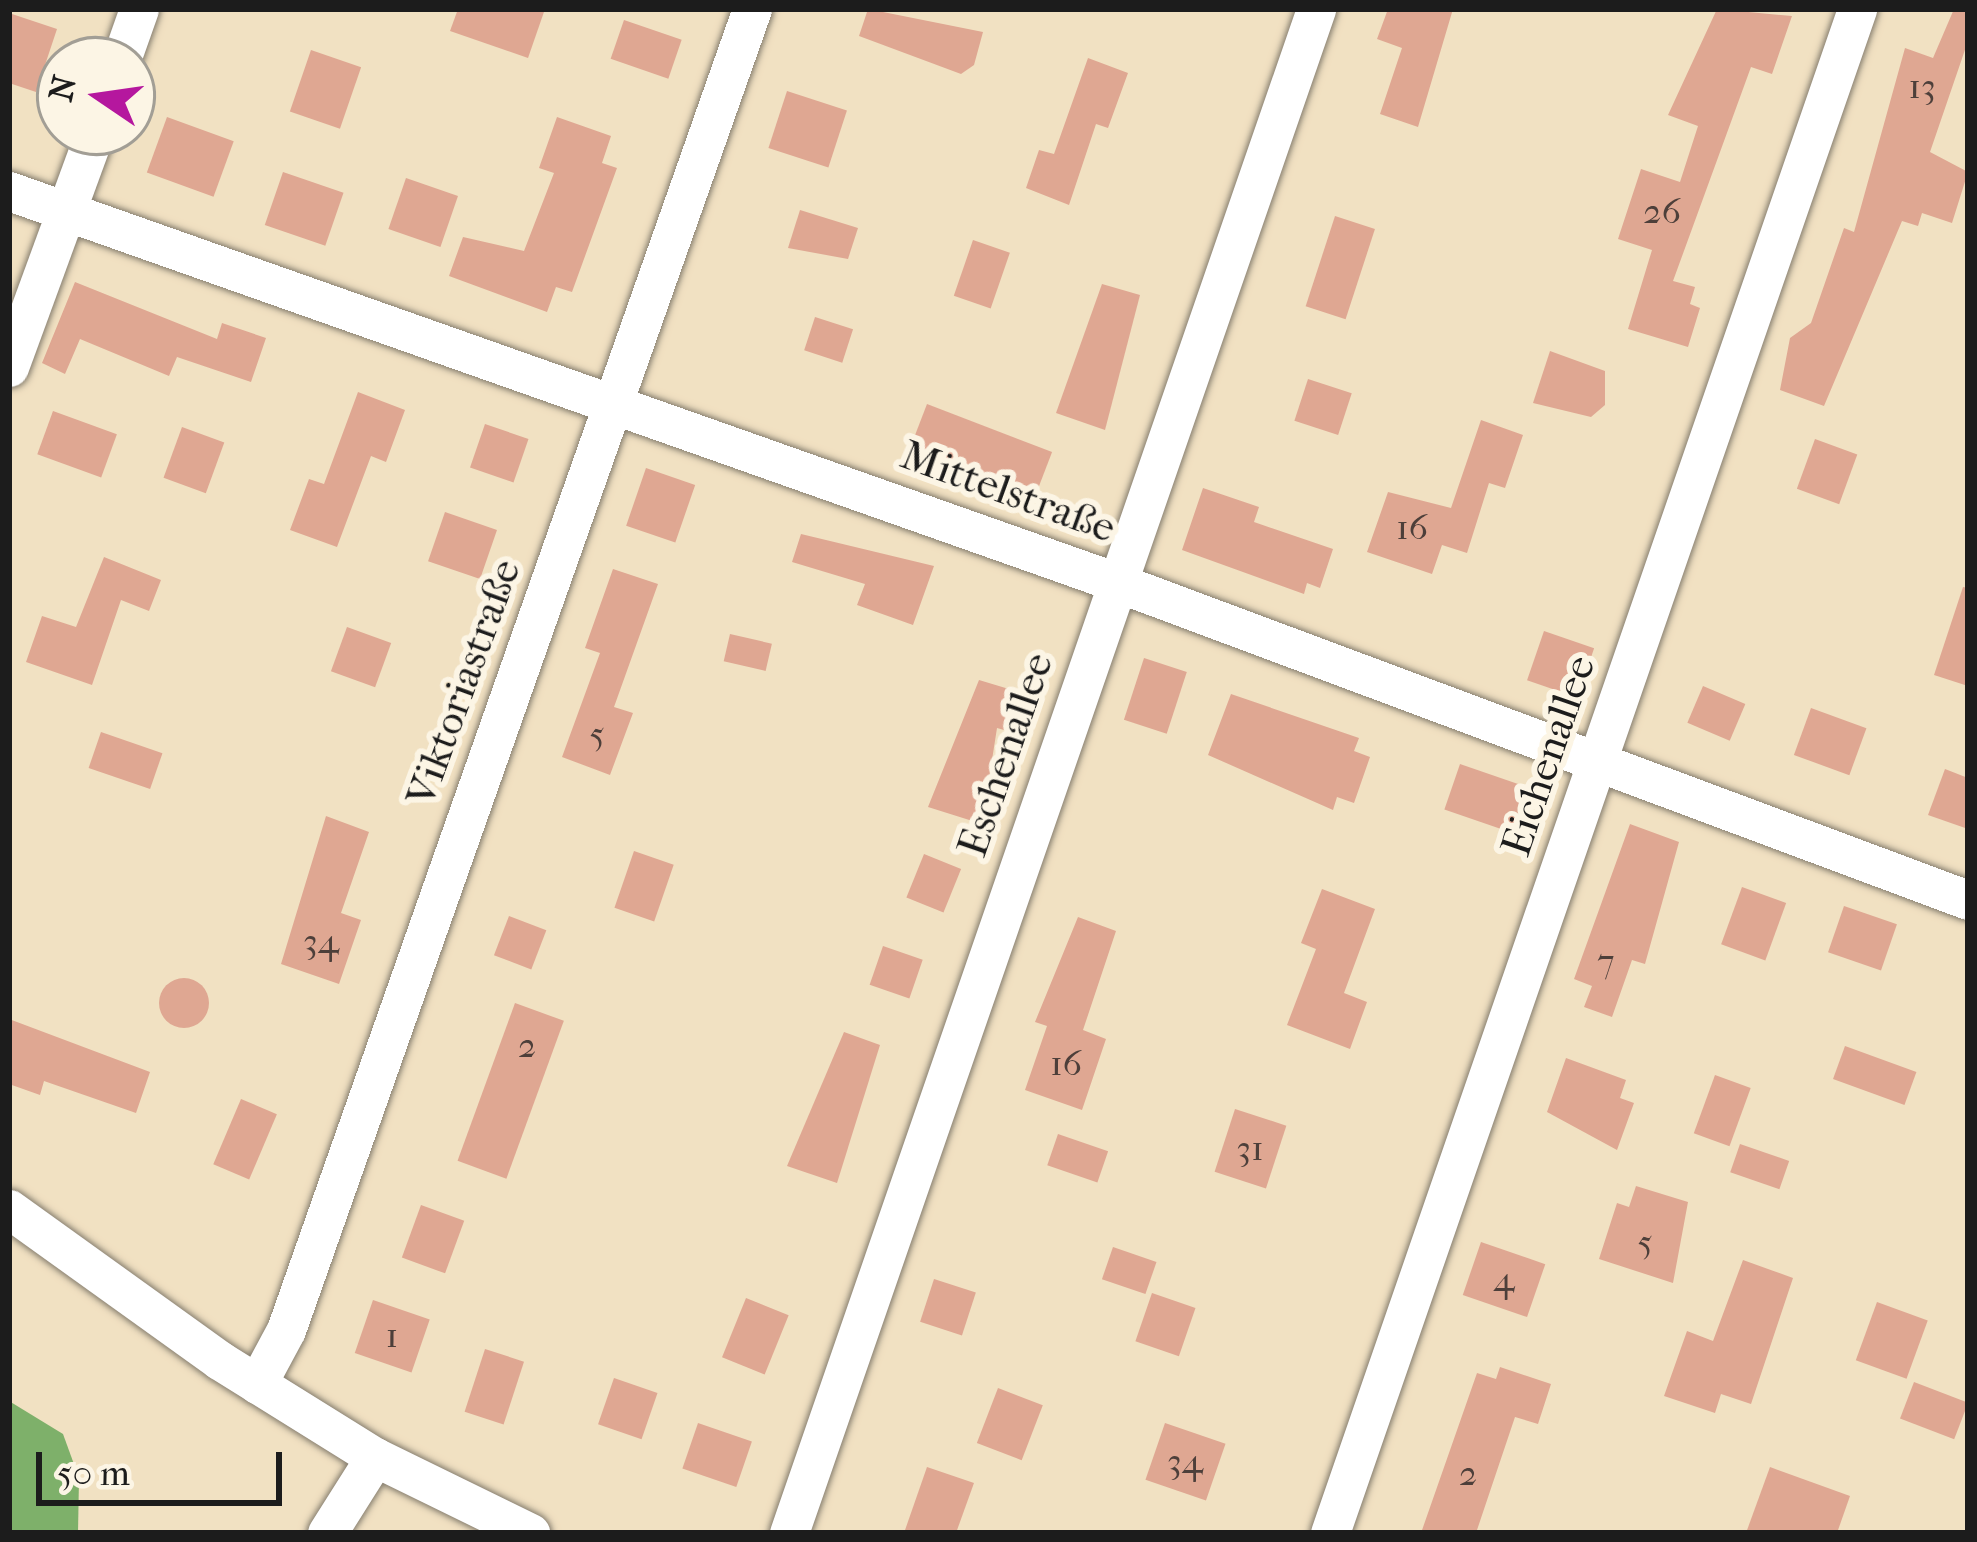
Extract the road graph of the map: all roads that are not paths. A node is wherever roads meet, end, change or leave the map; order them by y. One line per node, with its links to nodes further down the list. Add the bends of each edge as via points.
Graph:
1 (752, 9): 8 (street, Viktoriastraße)
2 (1316, 9): 9 (street, Eschenallee)
3 (1857, 9): 10 (street, Eichenallee)
4 (87, 156): 6 (street)
5 (9, 191): 6 (street, Mittelstraße)
6 (68, 212): 7 (street); 8 (street, Mittelstraße)
7 (9, 367)
8 (614, 403): 9 (street, Mittelstraße); 13 (street, Viktoriastraße, via 286,1330)
9 (1116, 582): 10 (street, Mittelstraße); 17 (street, Eschenallee)
10 (1599, 759): 11 (street, Mittelstraße); 18 (street, Eichenallee)
11 (1968, 899)
12 (9, 1209): 13 (street)
13 (257, 1384): 14 (street)
14 (375, 1457): 15 (street); 16 (street)
15 (327, 1533)
16 (530, 1533)
17 (789, 1533)
18 (1330, 1533)

